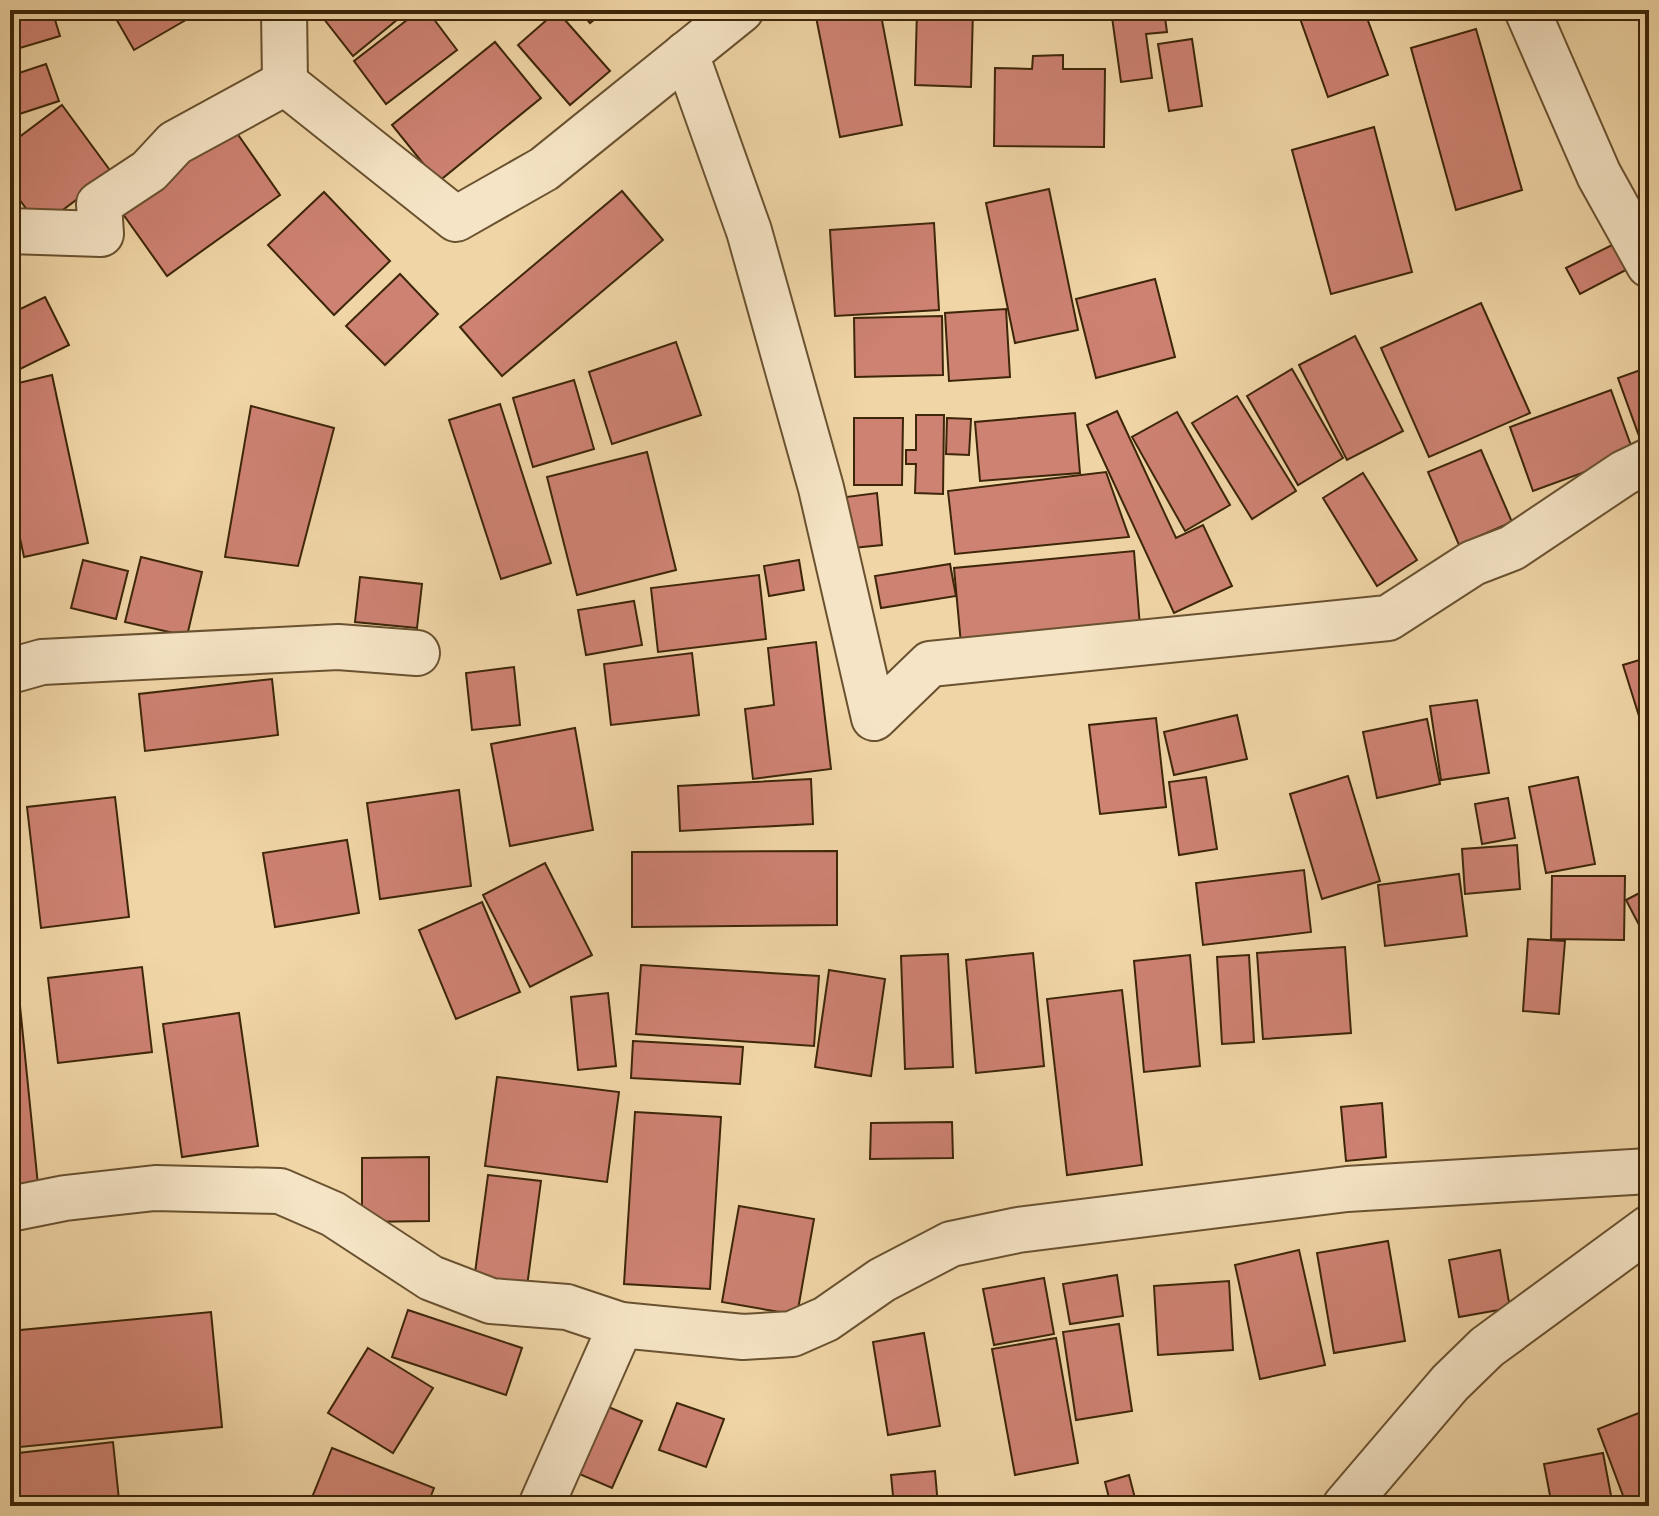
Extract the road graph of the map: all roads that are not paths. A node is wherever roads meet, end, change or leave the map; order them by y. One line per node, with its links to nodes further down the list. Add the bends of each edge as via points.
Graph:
1 (284, 10): 5 (street)
2 (741, 10): 4 (street)
3 (1527, 10): 7 (street, via 1599,175)
4 (686, 54): 5 (street, via 544,169 456,219); 8 (street, via 749,231 821,488 874,718 930,664 1388,618)
5 (285, 83): 6 (street, via 175,143 149,171 99,204 101,234)
6 (10, 231)
7 (1649, 265)
8 (1649, 461)
9 (417, 653): 10 (street, via 338,647 42,662)
10 (10, 671)
11 (1649, 1171): 14 (street, via 1347,1189 1018,1230 951,1244 792,1334 743,1337)
12 (10, 1209): 14 (street, via 155,1188 280,1191 333,1214 431,1278 491,1301 567,1307)
13 (1649, 1228): 16 (street, via 1487,1347)
14 (621, 1325): 15 (street)
15 (541, 1506)
16 (1345, 1506)

